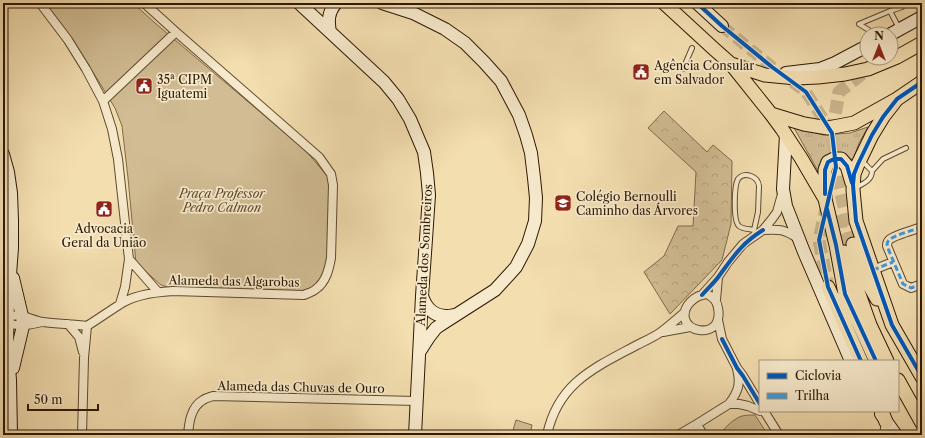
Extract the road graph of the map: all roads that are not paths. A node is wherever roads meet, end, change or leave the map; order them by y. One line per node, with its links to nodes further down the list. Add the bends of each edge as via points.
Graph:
1 (40, 3): 25 (street, via 68,40)
2 (144, 3): 15 (street, Alameda das Algarobas)
3 (299, 3): 16 (street, Alameda dos Sombreiros)
4 (336, 3): 16 (street, via 329,14)
5 (382, 3): 51 (street, via 413,13 446,29 484,62 501,81 511,99 531,153 536,198 535,221 528,244 516,267 495,290)
6 (664, 3): 20 (main road)
7 (698, 3): 11 (street)
8 (904, 3): 9 (lane, via 902,7)
9 (890, 12): 12 (lane, via 859,24); 13 (lane)
10 (922, 17): 14 (street)
11 (722, 26)
12 (862, 26)
13 (894, 26)
14 (899, 30)
15 (176, 32): 25 (street); 45 (street, Alameda das Algarobas, via 319,157 331,174 331,258 324,280 316,290 304,295)
16 (330, 32): 47 (street, Alameda dos Sombreiros, via 384,82 398,99 424,152 429,195)
17 (917, 46): 22 (main road, via 868,69 845,74 818,78)
18 (692, 48): 21 (lane)
19 (859, 50): 22 (street, via 820,69)
20 (731, 64): 22 (main road); 26 (main road)
21 (683, 69)
22 (765, 75)
23 (922, 82): 24 (main road)
24 (897, 99): 26 (main road, via 854,123 828,128); 30 (main road, via 875,129)
25 (103, 101): 38 (street, via 118,159)
26 (771, 114): 27 (main road)
27 (786, 135): 33 (street); 34 (main road)
28 (906, 148): 31 (lane, via 883,159)
29 (3, 154): 40 (street, via 11,193)
30 (860, 159): 31 (lane); 32 (main road, via 854,174)
31 (872, 172): 32 (lane, via 870,179 865,183)
32 (853, 187): 34 (main road, via 847,166 841,160 834,159 828,162 825,170); 41 (main road, via 856,221)
33 (783, 189): 36 (street, via 772,219); 37 (street, via 786,206)
34 (825, 200): 66 (main road, via 845,294)
35 (922, 227): 39 (street, via 895,236 887,242)
36 (757, 231): 36 (lane, via 759,182 753,177 742,176 738,179 736,191 736,221 741,227); 37 (street, via 784,230); 42 (street, via 736,251)
37 (799, 239): 64 (street)
38 (129, 259): 45 (street); 49 (street)
39 (893, 262): 41 (street); 43 (street, via 903,284 910,288)
40 (11, 268): 52 (street); 54 (street)
41 (873, 270): 56 (main road)
42 (718, 277): 46 (street); 48 (street)
43 (922, 284)
44 (828, 287): 65 (main road)
45 (158, 292): 49 (street, Alameda das Algarobas)
46 (702, 295): 48 (street, via 707,294); 50 (street, via 696,297)
47 (422, 296): 51 (street, via 431,311 439,315); 62 (street, Alameda dos Sombreiros)
48 (716, 300): 53 (street)
49 (120, 304): 57 (street, Alameda das Algarobas)
50 (685, 312): 58 (street); 60 (street)
51 (457, 314): 62 (street, via 436,328)
52 (7, 320): 54 (street, via 14,325); 70 (street)
53 (718, 320): 59 (street, via 716,325); 61 (street)
54 (22, 321): 55 (street); 70 (street)
55 (68, 324): 57 (street); 63 (street, via 79,337)
56 (892, 325): 67 (main road, via 847,245 870,325); 69 (main road)
57 (87, 326): 63 (street)
58 (690, 327): 59 (street); 60 (street)
59 (705, 330): 61 (street)
60 (660, 332): 85 (street, via 584,375 556,406)
61 (722, 339): 68 (street)
62 (419, 353): 73 (street, Alameda dos Sombreiros)
63 (84, 358): 82 (street)
64 (851, 360)
65 (862, 360)
66 (876, 360)
67 (887, 360)
68 (737, 368): 74 (street); 75 (street, via 738,387)
69 (922, 377)
70 (10, 380): 81 (street)
71 (899, 382): 80 (main road)
72 (899, 399): 80 (main road)
73 (416, 401): 83 (street, Alameda das Chuvas de Ouro, via 213,396 202,400 194,408 189,421); 84 (street, Alameda dos Sombreiros)
74 (759, 402)
75 (729, 404): 76 (street); 79 (street)
76 (759, 410)
77 (763, 412): 88 (street)
78 (883, 415): 89 (street); 90 (street)
79 (697, 424): 86 (street); 87 (street)
80 (922, 424)
81 (11, 435)
82 (82, 435)
83 (188, 435)
84 (415, 435)
85 (547, 435)
86 (678, 435)
87 (703, 435)
88 (779, 435)
89 (884, 435)
90 (896, 435)

